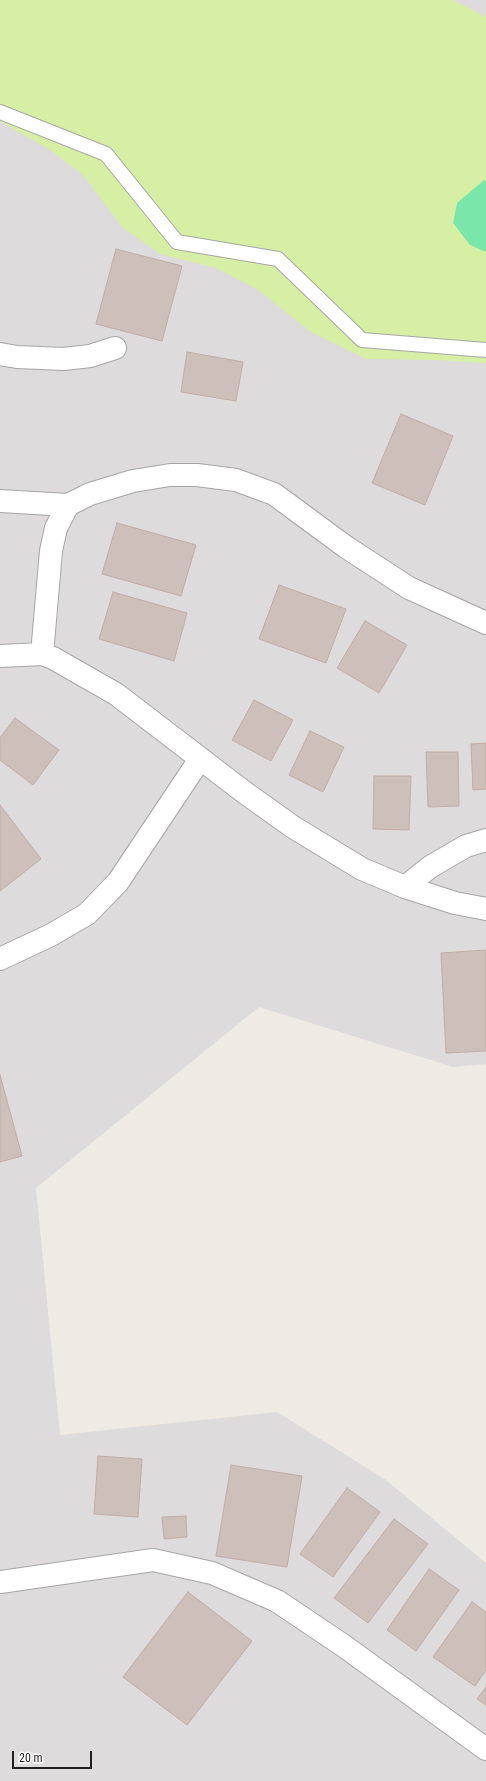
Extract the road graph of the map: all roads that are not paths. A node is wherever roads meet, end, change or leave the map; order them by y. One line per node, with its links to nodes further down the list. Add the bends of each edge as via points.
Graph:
1 (0, 112): 3 (lane, via 106,154 177,242 278,259 362,340)
2 (115, 348): 4 (street, via 90,356 64,359)
3 (486, 350)
4 (0, 354)
5 (0, 501): 6 (street)
6 (68, 505): 7 (street, via 90,494 133,481 170,475 197,475 236,480 274,494 346,547 409,588); 8 (street, via 56,528 50,551)
7 (486, 623)
8 (42, 654): 9 (street); 10 (street, via 116,694)
9 (0, 656)
10 (200, 759): 12 (street, via 293,827 362,869); 14 (street, via 118,882 87,914 52,935)
11 (486, 840): 12 (street, via 460,850)
12 (405, 887): 13 (street, via 455,903)
13 (486, 909)
14 (0, 959)
15 (0, 1582): 16 (street, via 153,1560 212,1573 277,1601)
16 (486, 1749)

